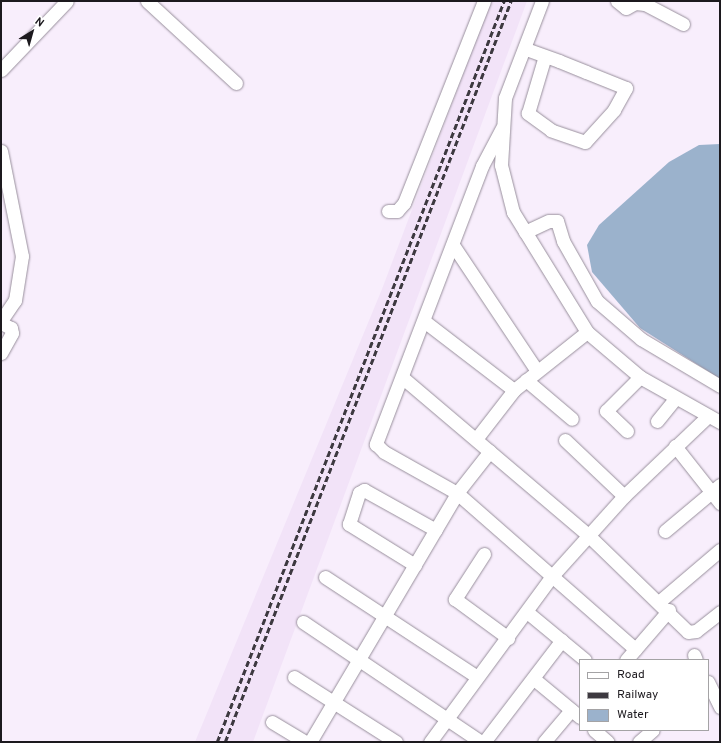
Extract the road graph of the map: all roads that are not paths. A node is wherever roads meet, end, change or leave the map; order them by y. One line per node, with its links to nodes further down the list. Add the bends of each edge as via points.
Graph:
1 (67, 1): 9 (street)
2 (147, 1): 10 (street)
3 (484, 1): 13 (street, via 404,203 397,211)
4 (542, 1): 7 (street)
5 (617, 1): 6 (street, via 626,8 635,3 645,4)
6 (683, 24)
7 (526, 49): 8 (street); 11 (street, via 505,98)
8 (545, 56): 8 (street, via 626,88 614,110 585,142 551,130 528,113)
9 (1, 70)
10 (236, 83)
11 (502, 128): 14 (street, via 501,165 513,212); 15 (street, via 482,166)
12 (1, 151): 17 (street, via 22,256 15,300)
13 (388, 211)
14 (525, 232): 18 (street); 24 (street, via 549,221 557,221 563,241 597,301 641,339)
15 (452, 245): 16 (street); 20 (street)
16 (424, 320): 22 (street); 25 (street)
17 (1, 322): 19 (street, via 11,328 12,333)
18 (587, 332): 20 (street); 21 (street)
19 (1, 353)
20 (537, 371): 23 (street)
21 (640, 377): 26 (street); 31 (street, via 606,411)
22 (403, 378): 32 (street); 37 (street, via 378,438 378,448)
23 (526, 380): 25 (street); 28 (street)
24 (720, 386)
25 (514, 390): 32 (street)
26 (675, 399): 27 (street); 29 (street)
27 (708, 416): 30 (street); 34 (street)
28 (572, 419)
29 (657, 421)
30 (720, 422)
31 (627, 431)
32 (476, 439): 35 (street)
33 (565, 440): 38 (street)
34 (675, 446): 36 (street); 38 (street)
35 (490, 451): 37 (street); 42 (street)
36 (716, 488): 39 (street); 41 (street)
37 (457, 493): 40 (street); 46 (street)
38 (624, 496): 42 (street)
39 (720, 503)
40 (436, 530): 45 (street); 45 (street, via 364,490 359,493 349,524)
41 (665, 531)
42 (588, 535): 46 (street); 48 (street)
43 (720, 550): 48 (street)
44 (484, 554): 53 (street, via 455,599)
45 (415, 564): 51 (street)
46 (552, 576): 49 (street); 55 (street)
47 (325, 577): 51 (street)
48 (665, 605): 50 (street, via 684,629 692,632); 55 (street)
49 (527, 612): 53 (street); 54 (street)
50 (720, 612)
51 (385, 614): 58 (street); 60 (street)
52 (303, 622): 58 (street)
53 (508, 638): 60 (street)
54 (562, 640): 56 (street); 61 (street)
55 (635, 649): 57 (street)
56 (584, 659)
57 (627, 659)
58 (360, 660): 63 (street); 66 (street)
59 (294, 677): 63 (street)
60 (477, 677): 66 (street)
61 (534, 679): 65 (street); 75 (street)
62 (712, 688): 64 (street)
63 (333, 702): 71 (street); 72 (street)
64 (720, 707)
65 (576, 714): 76 (street)
66 (449, 717): 73 (street); 74 (street)
67 (272, 722): 70 (street)
68 (595, 731): 77 (street)
69 (653, 731): 78 (street)
70 (304, 742)
71 (310, 742)
72 (396, 742)
73 (430, 742)
74 (481, 742)
75 (484, 742)
76 (544, 742)
77 (608, 742)
78 (639, 742)

